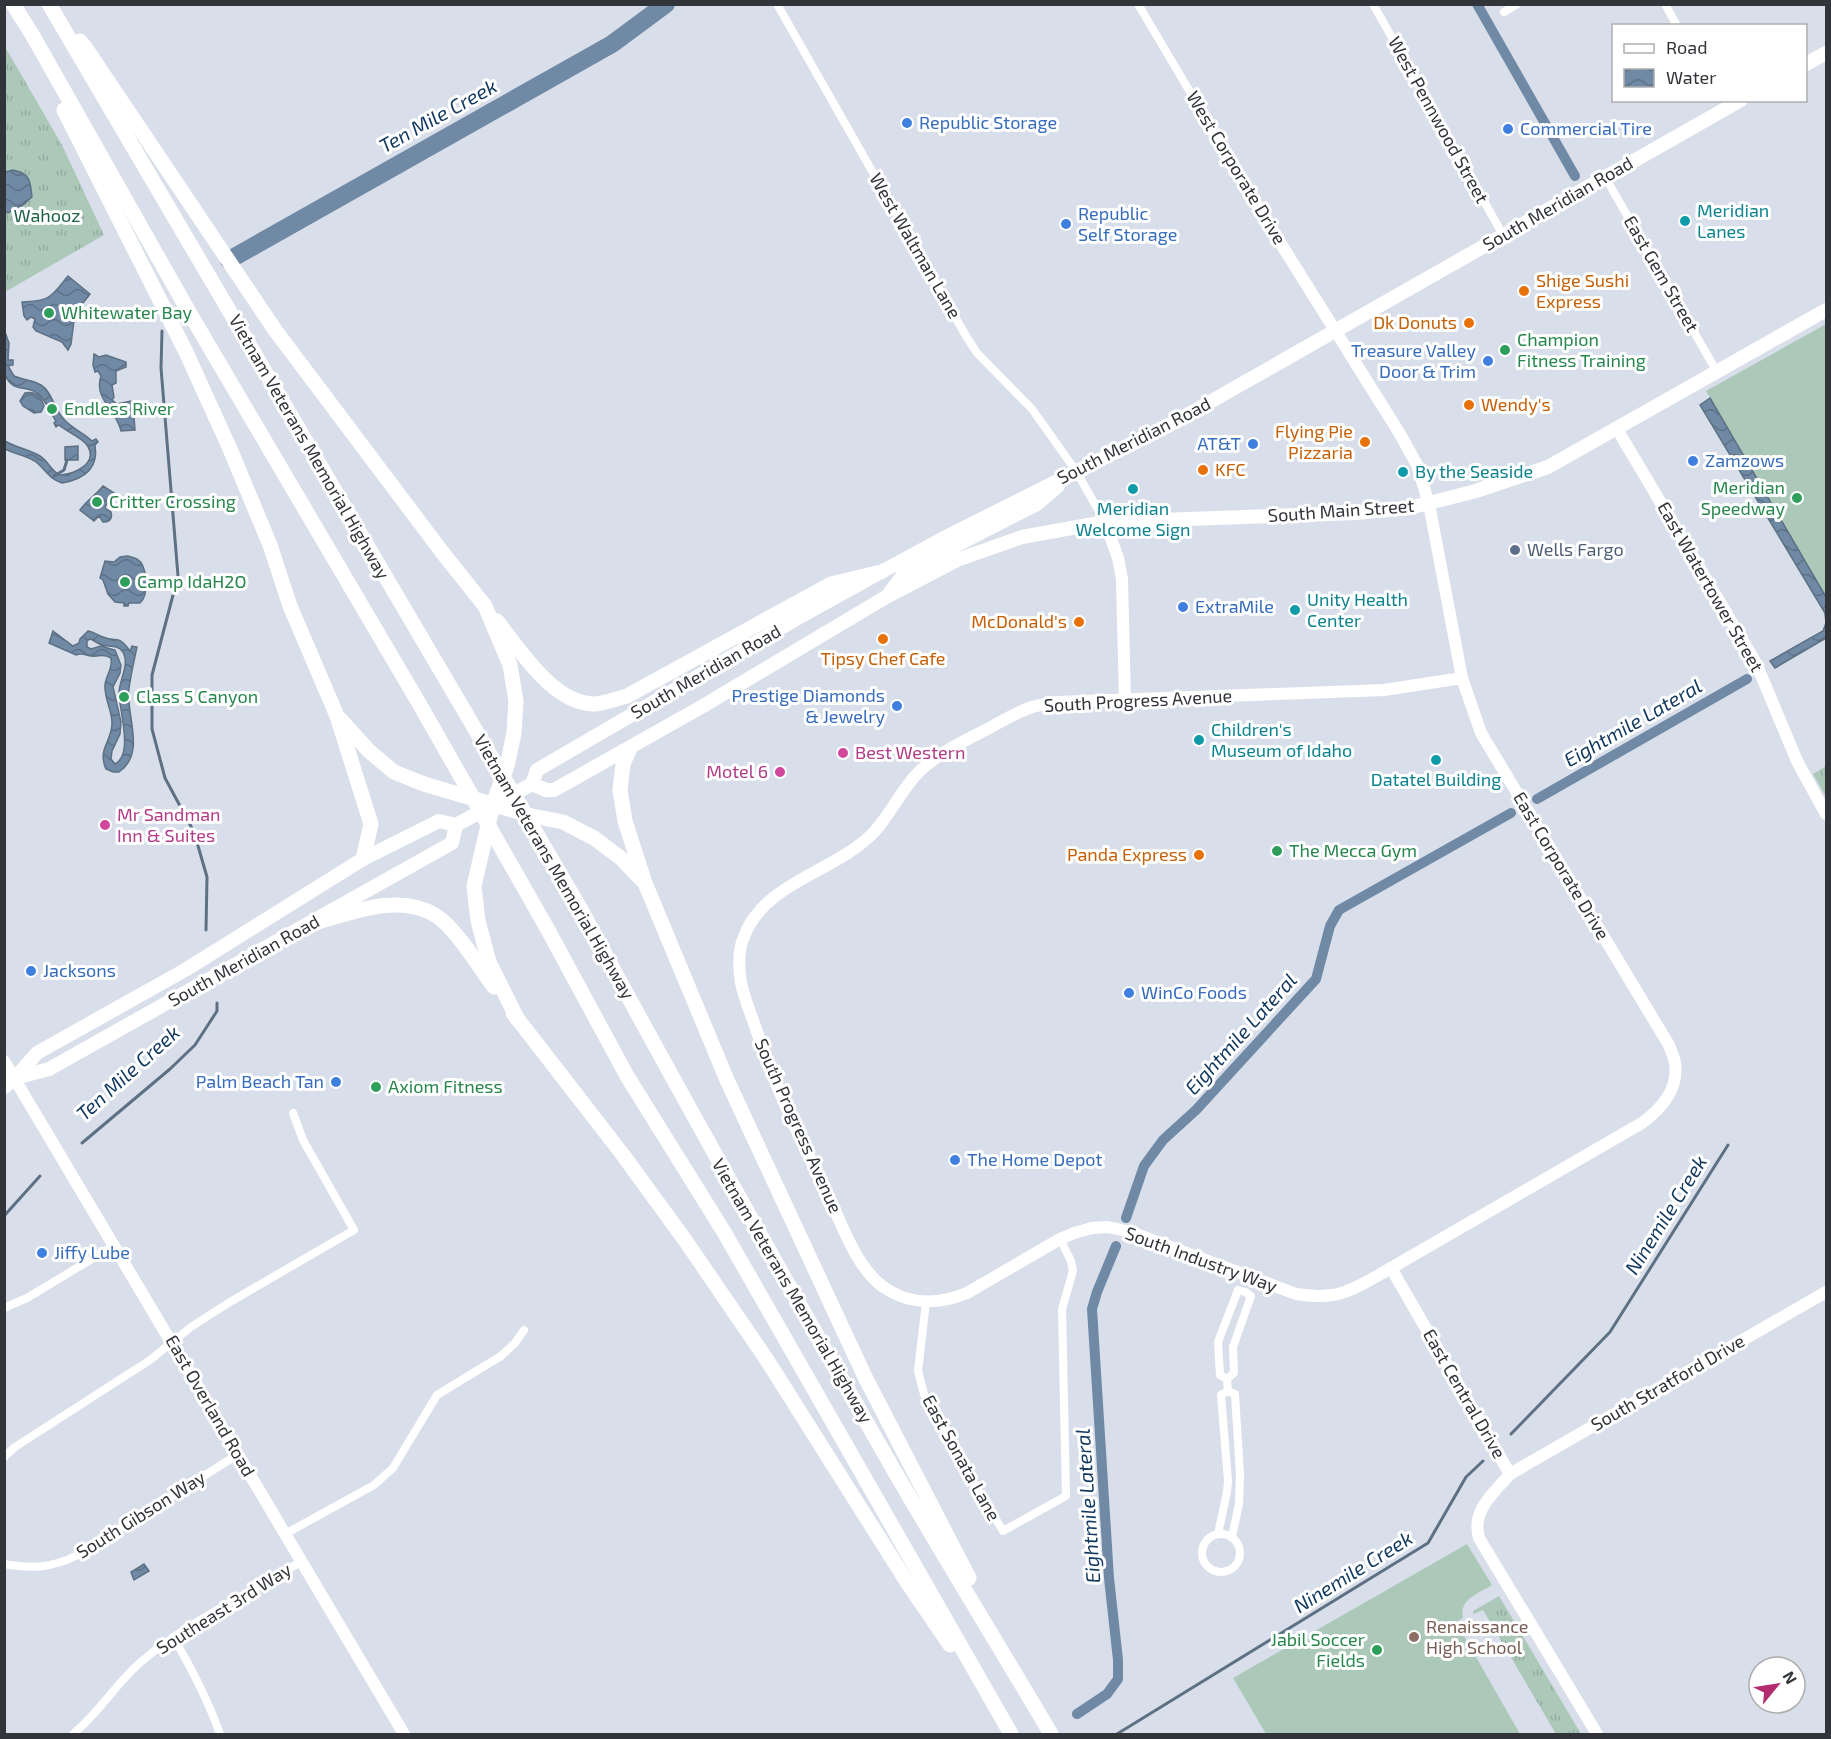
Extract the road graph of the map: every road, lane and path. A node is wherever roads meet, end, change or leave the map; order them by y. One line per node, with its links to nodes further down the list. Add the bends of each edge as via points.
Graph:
1 (8, 4): 30 (highway, via 186,352 270,545 299,628)
2 (13, 4): 69 (highway, Vietnam Veterans Memorial Highway, via 455,766 627,1076 724,1232)
3 (777, 4): 21 (street, West Waltman Lane, via 966,336 977,353 1032,409)
4 (1138, 4): 14 (street, West Corporate Drive)
5 (1373, 4): 16 (street, West Pennwood Street)
6 (1517, 4): 9 (street)
7 (1665, 4): 10 (street)
8 (51, 8): 27 (highway, via 86,47 275,330); 65 (highway, Vietnam Veterans Memorial Highway, via 579,906 900,1481)
9 (1504, 12)
10 (1676, 24)
11 (1827, 53): 12 (main road)
12 (1807, 63)
13 (1722, 105): 15 (main road, South Meridian Road)
14 (1203, 114): 18 (street, West Corporate Drive)
15 (1605, 177): 16 (main road, South Meridian Road); 19 (street, East Gem Street)
16 (1503, 235): 18 (main road, South Meridian Road)
17 (1827, 310): 19 (main road, South Main Street)
18 (1335, 330): 21 (main road, South Meridian Road, via 1173,423); 22 (street, East Corporate Drive, via 1417,465)
19 (1717, 372): 20 (main road, South Main Street)
20 (1617, 429): 22 (main road, South Main Street, via 1548,467); 34 (street, East Watertower Street, via 1756,663 1797,761)
21 (1076, 471): 23 (street, West Waltman Lane); 25 (main road, South Meridian Road); 26 (main road, via 1037,504 906,571)
22 (1429, 504): 23 (main road, South Main Street, via 1355,513); 28 (street, East Corporate Drive)
23 (1105, 522): 24 (main road, South Main Street, via 1022,537); 29 (street, via 1122,579)
24 (957, 560): 26 (main road, South Meridian Road)
25 (881, 572): 27 (highway, via 831,584 627,696 592,704 571,699 547,683); 32 (main road, South Meridian Road, via 537,770)
26 (886, 597): 31 (main road, South Meridian Road)
27 (485, 606): 33 (highway, via 510,665 516,701 507,766)
28 (1462, 678): 29 (street, South Progress Avenue, via 1384,690); 46 (street, East Corporate Drive, via 1481,733 1669,1045 1675,1063 1674,1078 1665,1103 1642,1123)
29 (1125, 700): 45 (street, South Progress Avenue, via 1041,705 947,751 917,774 867,839 779,893 751,920 739,958 748,1005 783,1101)
30 (337, 716): 33 (highway, via 394,772); 36 (highway, via 371,824)
31 (630, 748): 32 (main road, South Meridian Road, via 554,790); 37 (highway, via 623,764 620,790 625,821)
32 (531, 784): 33 (main road, South Meridian Road)
33 (493, 804): 35 (main road, South Meridian Road); 37 (highway, via 563,822 594,838); 39 (highway, via 474,886 478,921 489,962)
34 (1827, 814)
35 (456, 825): 36 (main road, South Meridian Road, via 439,821); 38 (main road, South Meridian Road, via 452,843)
36 (363, 859): 41 (main road, South Meridian Road, via 185,970 37,1053)
37 (645, 883): 65 (highway, via 727,1080 865,1377)
38 (310, 924): 39 (highway, via 397,905 416,907 436,916 454,933); 41 (main road, South Meridian Road, via 49,1069)
39 (518, 1020): 69 (highway, via 685,1240 767,1360 907,1582)
40 (4, 1060): 41 (street, East Overland Road)
41 (8, 1082): 44 (street, East Overland Road)
42 (293, 1113): 53 (street, via 303,1140 354,1230 230,1302)
43 (1060, 1239): 47 (street, South Industry Way, via 1092,1228 1119,1229); 50 (street, South Industry Way, via 967,1293); 50 (street, East Sonata Lane, via 1073,1271 1062,1309 1066,1496 1003,1531 924,1394 918,1371)
44 (115, 1245): 51 (street); 53 (street, East Overland Road)
45 (859, 1258): 50 (street, South Industry Way, via 882,1286 903,1297)
46 (1392, 1268): 47 (street, South Industry Way, via 1339,1295 1316,1297); 58 (street, East Central Drive)
47 (1252, 1278): 48 (street)
48 (1245, 1292): 54 (street, via 1251,1296 1233,1347 1234,1373); 54 (street, via 1238,1290 1218,1342 1220,1375)
49 (1827, 1292): 58 (street, South Stratford Drive)
50 (926, 1302)
51 (4, 1308)
52 (524, 1330): 59 (street, via 501,1356 438,1395 393,1468 374,1485)
53 (172, 1342): 56 (street, East Overland Road); 57 (street)
54 (1227, 1379): 55 (street)
55 (1228, 1391): 60 (street, via 1221,1395 1227,1492); 61 (street, via 1236,1394 1240,1474)
56 (237, 1455): 59 (street, East Overland Road); 63 (street, South Gibson Way, via 78,1555 41,1567)
57 (4, 1457)
58 (1510, 1474): 70 (street, East Central Drive, via 1481,1509 1477,1523 1479,1538)
59 (285, 1534): 62 (street, East Overland Road)
60 (1218, 1534): 61 (street); 61 (street, via 1208,1538 1202,1554 1206,1566 1217,1572 1229,1570 1239,1561 1240,1548)
61 (1232, 1537)
62 (302, 1562): 64 (street, Southeast 3rd Way); 68 (street, East Overland Road)
63 (4, 1564)
64 (173, 1637): 66 (street, Southeast 3rd Way, via 125,1677); 67 (street, via 204,1691)
65 (1047, 1728)
66 (73, 1734)
67 (220, 1734)
68 (404, 1734)
69 (1011, 1734)
70 (1597, 1734)

